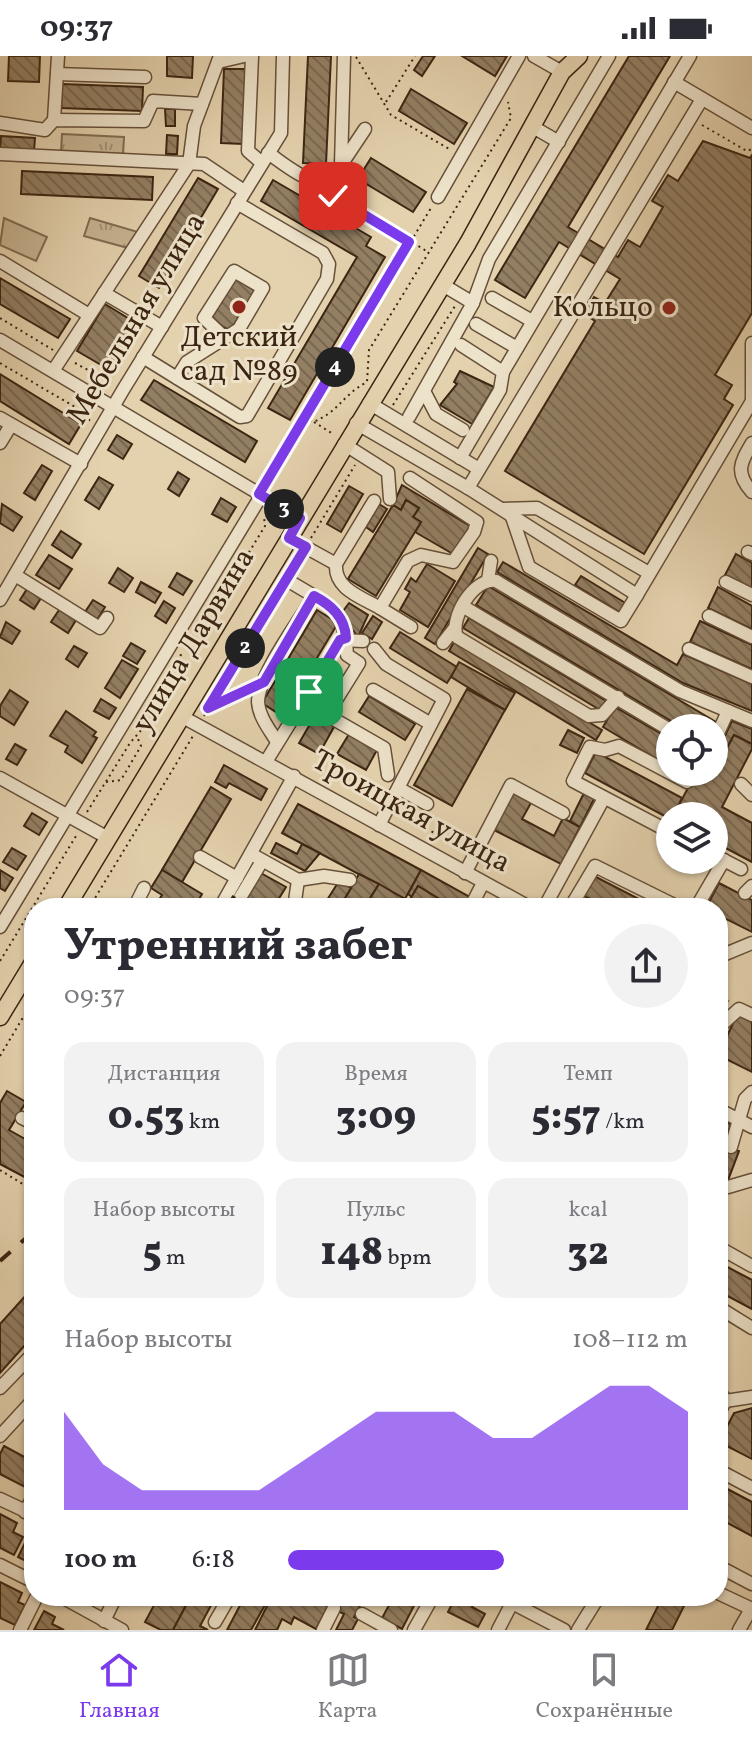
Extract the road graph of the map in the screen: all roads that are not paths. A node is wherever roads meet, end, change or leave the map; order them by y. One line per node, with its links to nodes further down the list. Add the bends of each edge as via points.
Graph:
1 (58, 56): 13 (street)
2 (244, 56): 11 (street)
3 (252, 56): 25 (street, via 248,151)
4 (283, 56): 25 (street, Мебельная улица, via 281,133)
5 (344, 56): 27 (street)
6 (519, 56): 29 (street)
7 (534, 56): 12 (street)
8 (579, 56): 12 (main road, улица Дарвина)
9 (609, 56): 23 (street)
10 (690, 56): 15 (street)
11 (219, 59): 17 (street)
12 (562, 64): 20 (main road, улица Дарвина)
13 (57, 74): 14 (street); 18 (street)
14 (145, 77)
15 (674, 82): 16 (street); 37 (street)
16 (702, 99): 21 (street); 61 (street)
17 (202, 104): 18 (street, via 153,101 144,121); 26 (street)
18 (54, 120): 19 (street, via 45,130)
19 (0, 123)
20 (533, 127): 23 (street); 32 (main road, улица Дарвина)
21 (752, 128)
22 (365, 129): 27 (street)
23 (559, 142): 35 (street, via 489,259)
24 (0, 154): 26 (street)
25 (265, 158): 27 (street, via 314,182 328,182); 28 (street, Мебельная улица)
26 (189, 164): 28 (street, via 204,164); 33 (street)
27 (341, 165)
28 (244, 191): 30 (street, Мебельная улица)
29 (438, 197)
30 (237, 203): 39 (street, Мебельная улица); 48 (street, via 323,253 329,264 327,279 244,418)
31 (0, 261): 36 (street)
32 (443, 285): 35 (street); 50 (main road, улица Дарвина)
33 (104, 293): 36 (street); 39 (street)
34 (492, 298): 37 (street)
35 (473, 303): 49 (street)
36 (89, 315): 46 (street)
37 (532, 321): 44 (street)
38 (476, 324): 44 (street)
39 (162, 327): 45 (street, Мебельная улица)
40 (223, 336): 40 (street, via 239,329 263,288 234,271 204,318); 48 (street, via 187,362)
41 (0, 340): 46 (street)
42 (752, 343): 73 (street, via 752,401)
43 (461, 345): 47 (street)
44 (517, 348): 47 (street)
45 (143, 357): 48 (street); 51 (street, Мебельная улица)
46 (53, 371): 51 (street)
47 (503, 372): 59 (street, via 500,390)
48 (177, 378)
49 (424, 391): 52 (street); 55 (street, via 436,414)
50 (369, 403): 54 (main road, улица Дарвина); 59 (street)
51 (113, 407): 60 (street, Мебельная улица); 65 (street)
52 (409, 417)
53 (6, 422): 57 (street); 60 (street)
54 (356, 423): 56 (main road, улица Дарвина); 63 (street)
55 (463, 430)
56 (339, 439): 66 (street, via 388,472); 69 (main road, улица Дарвина)
57 (0, 443)
58 (752, 443): 64 (street, via 739,464 741,479)
59 (460, 458): 61 (street)
60 (81, 464): 74 (street, Мебельная улица)
61 (479, 469): 63 (street)
62 (410, 478): 83 (street, via 477,522 453,562 421,555 408,561)
63 (468, 488): 68 (street)
64 (752, 492)
65 (260, 495): 69 (street); 115 (street)
66 (390, 499)
67 (374, 501): 72 (street)
68 (506, 513): 73 (street, via 537,508); 78 (street); 78 (street, via 529,567 621,621)
69 (300, 518): 70 (main road, улица Дарвина)
70 (289, 538): 72 (street); 99 (main road, улица Дарвина)
71 (491, 561): 75 (street)
72 (336, 564): 83 (street, via 340,585)
73 (649, 573): 78 (street)
74 (15, 575): 81 (street, Мебельная улица); 85 (street, via 100,628)
75 (488, 580): 82 (street, via 475,586); 97 (street, via 680,691)
76 (287, 582): 80 (street)
77 (726, 582): 79 (street)
78 (637, 595)
79 (752, 595)
80 (314, 596): 89 (street, via 332,606); 103 (street, via 264,682 258,702)
81 (0, 600)
82 (464, 607): 87 (street); 95 (street)
83 (380, 608): 86 (street)
84 (709, 616): 88 (street)
85 (107, 618)
86 (411, 627)
87 (454, 629): 90 (street); 95 (street, via 457,637 589,716 602,715)
88 (752, 637)
89 (346, 638): 94 (street); 96 (street, via 347,655 359,663); 102 (street, via 369,645 386,664 448,694)
90 (443, 643)
91 (689, 649): 92 (street)
92 (752, 677)
93 (373, 690): 102 (street)
94 (309, 692)
95 (618, 697): 100 (street)
96 (336, 700)
97 (728, 711): 98 (street); 101 (street)
98 (727, 714)
99 (181, 716): 104 (street, Троицкая улица); 118 (main road, улица Дарвина)
100 (656, 721)
101 (752, 721)
102 (431, 724): 110 (street)
103 (277, 742): 104 (street); 106 (street, via 296,713 311,706 384,748)
104 (267, 760): 107 (street, Троицкая улица)
105 (656, 766): 112 (street, via 619,746 590,747 573,781)
106 (388, 775)
107 (294, 776): 116 (street, Троицкая улица); 120 (street)
108 (0, 778): 115 (street)
109 (741, 784): 111 (street)
110 (400, 789): 113 (street); 116 (street)
111 (752, 795)
112 (604, 798): 117 (street); 137 (street)
113 (427, 804)
114 (563, 813): 123 (street, via 511,785)
115 (68, 815): 118 (street); 141 (street)
116 (379, 825): 123 (street, Троицкая улица)
117 (656, 825)
118 (108, 838): 130 (main road, улица Дарвина)
119 (200, 857): 125 (street)
120 (256, 857): 125 (street); 126 (street); 133 (street)
121 (728, 862): 122 (street)
122 (741, 869)
123 (465, 873): 128 (street, Троицкая улица)
124 (712, 874): 140 (street)
125 (237, 878): 132 (street)
126 (298, 880): 127 (street); 134 (street)
127 (350, 880)
128 (483, 883): 135 (street); 136 (street, Троицкая улица)
129 (144, 888): 131 (street)
130 (72, 898)
131 (139, 898)
132 (226, 898)
133 (238, 898)
134 (295, 898)
135 (475, 898)
136 (512, 898)
137 (549, 898)
138 (576, 898): 139 (street, via 595,866)
139 (660, 898)
140 (701, 898)
141 (0, 927)
142 (752, 943): 143 (street)
143 (728, 953)
144 (24, 979): 146 (main road)
145 (752, 1015): 147 (street, via 739,1009)
146 (0, 1017)
147 (728, 1019)
148 (752, 1092): 150 (street)
149 (728, 1114): 150 (street)
150 (738, 1119): 151 (street); 152 (street)
151 (752, 1127)
152 (731, 1147)
153 (752, 1180): 154 (street)
154 (728, 1187)
155 (728, 1253): 156 (street)
156 (752, 1266)
157 (728, 1313): 158 (street)
158 (752, 1328)
159 (24, 1363): 160 (street)
160 (0, 1388)
161 (752, 1397): 162 (street)
162 (728, 1401)
163 (24, 1410): 164 (street)
164 (0, 1436)
165 (728, 1475): 166 (street)
166 (752, 1488)
167 (0, 1499): 168 (street)
168 (24, 1511)
169 (0, 1565): 171 (street)
170 (728, 1571): 172 (street)
171 (24, 1577)
172 (752, 1584)
173 (728, 1598): 183 (street)
174 (32, 1606): 187 (street)
175 (78, 1606): 185 (street)
176 (111, 1606): 185 (street)
177 (224, 1606): 186 (street)
178 (427, 1606): 191 (street)
179 (510, 1606): 192 (street)
180 (518, 1606): 193 (street)
181 (593, 1606): 194 (street)
182 (334, 1608): 189 (street)
183 (751, 1609): 195 (street)
184 (362, 1614): 190 (street)
185 (104, 1621): 188 (street)
186 (215, 1622)
187 (20, 1630)
188 (122, 1630)
189 (323, 1630)
190 (391, 1630)
191 (414, 1630)
192 (498, 1630)
193 (564, 1630)
194 (578, 1630)
195 (739, 1630)

